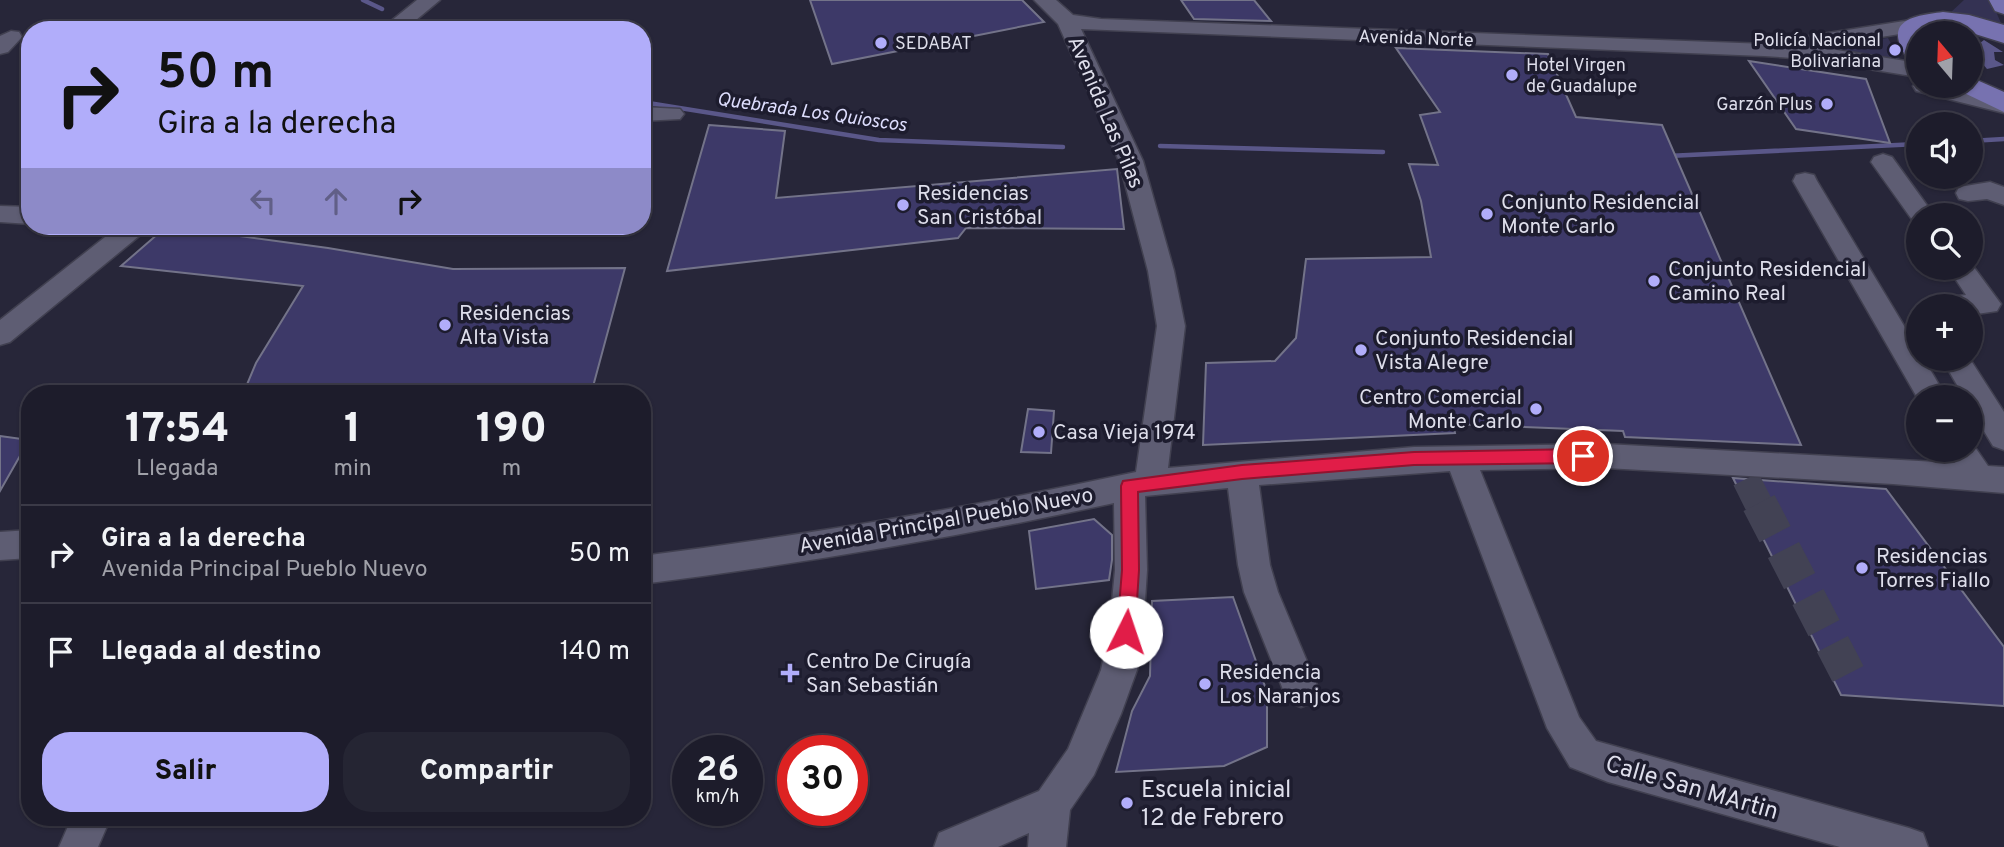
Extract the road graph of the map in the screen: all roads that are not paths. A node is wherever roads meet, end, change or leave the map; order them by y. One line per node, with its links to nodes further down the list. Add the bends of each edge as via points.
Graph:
1 (408, 0): 7 (street)
2 (430, 0): 8 (street)
3 (1044, 0): 9 (street, Avenida Las Pilas)
4 (1949, 0): 10 (main road)
5 (2001, 0): 6 (main road)
6 (2004, 6)
7 (380, 21)
8 (402, 21)
9 (1068, 21): 14 (street, Avenida Norte, via 1340,36); 45 (street, Avenida Las Pilas, via 1131,161 1171,326 1165,385)
10 (1924, 21)
11 (1906, 26): 14 (street, Avenida Norte)
12 (1983, 28): 13 (main road)
13 (2004, 35)
14 (1765, 49): 15 (street, Avenida Norte); 16 (street)
15 (1906, 68)
16 (1906, 81)
17 (1983, 82): 18 (main road)
18 (2004, 84)
19 (1983, 93): 21 (main road)
20 (1975, 98): 21 (street)
21 (2004, 105)
22 (651, 114): 23 (street)
23 (672, 114)
24 (1884, 162): 28 (street)
25 (1805, 181): 38 (street)
26 (1968, 192): 27 (street, via 1990,190)
27 (2004, 197)
28 (1913, 203)
29 (0, 214): 30 (street)
30 (21, 215)
31 (114, 235): 35 (street)
32 (117, 235): 36 (street)
33 (1973, 280): 34 (street)
34 (1996, 304)
35 (0, 314)
36 (0, 335)
37 (1968, 371): 39 (street)
38 (1925, 385)
39 (1992, 396): 40 (street)
40 (2004, 438)
41 (1460, 457): 43 (street, Avenida Principal Pueblo Nuevo); 44 (street, Avenida Principal Pueblo Nuevo, via 1606,456 1742,472 1893,471); 55 (street, Calle San MArtin, via 1565,728 1583,754)
42 (1975, 462): 44 (street)
43 (1242, 472): 45 (street, Avenida Principal Pueblo Nuevo); 49 (street, via 1261,592)
44 (1992, 479)
45 (1140, 484): 48 (street, Avenida Principal Pueblo Nuevo, via 999,515); 50 (street, Avenida Las Pilas, via 1119,670 1081,762)
46 (21, 545): 47 (street)
47 (0, 546)
48 (651, 568)
49 (1301, 690)
50 (1052, 804): 53 (street); 54 (street)
51 (88, 826): 52 (street)
52 (78, 847)
53 (953, 847)
54 (1047, 847)
55 (1909, 847)

